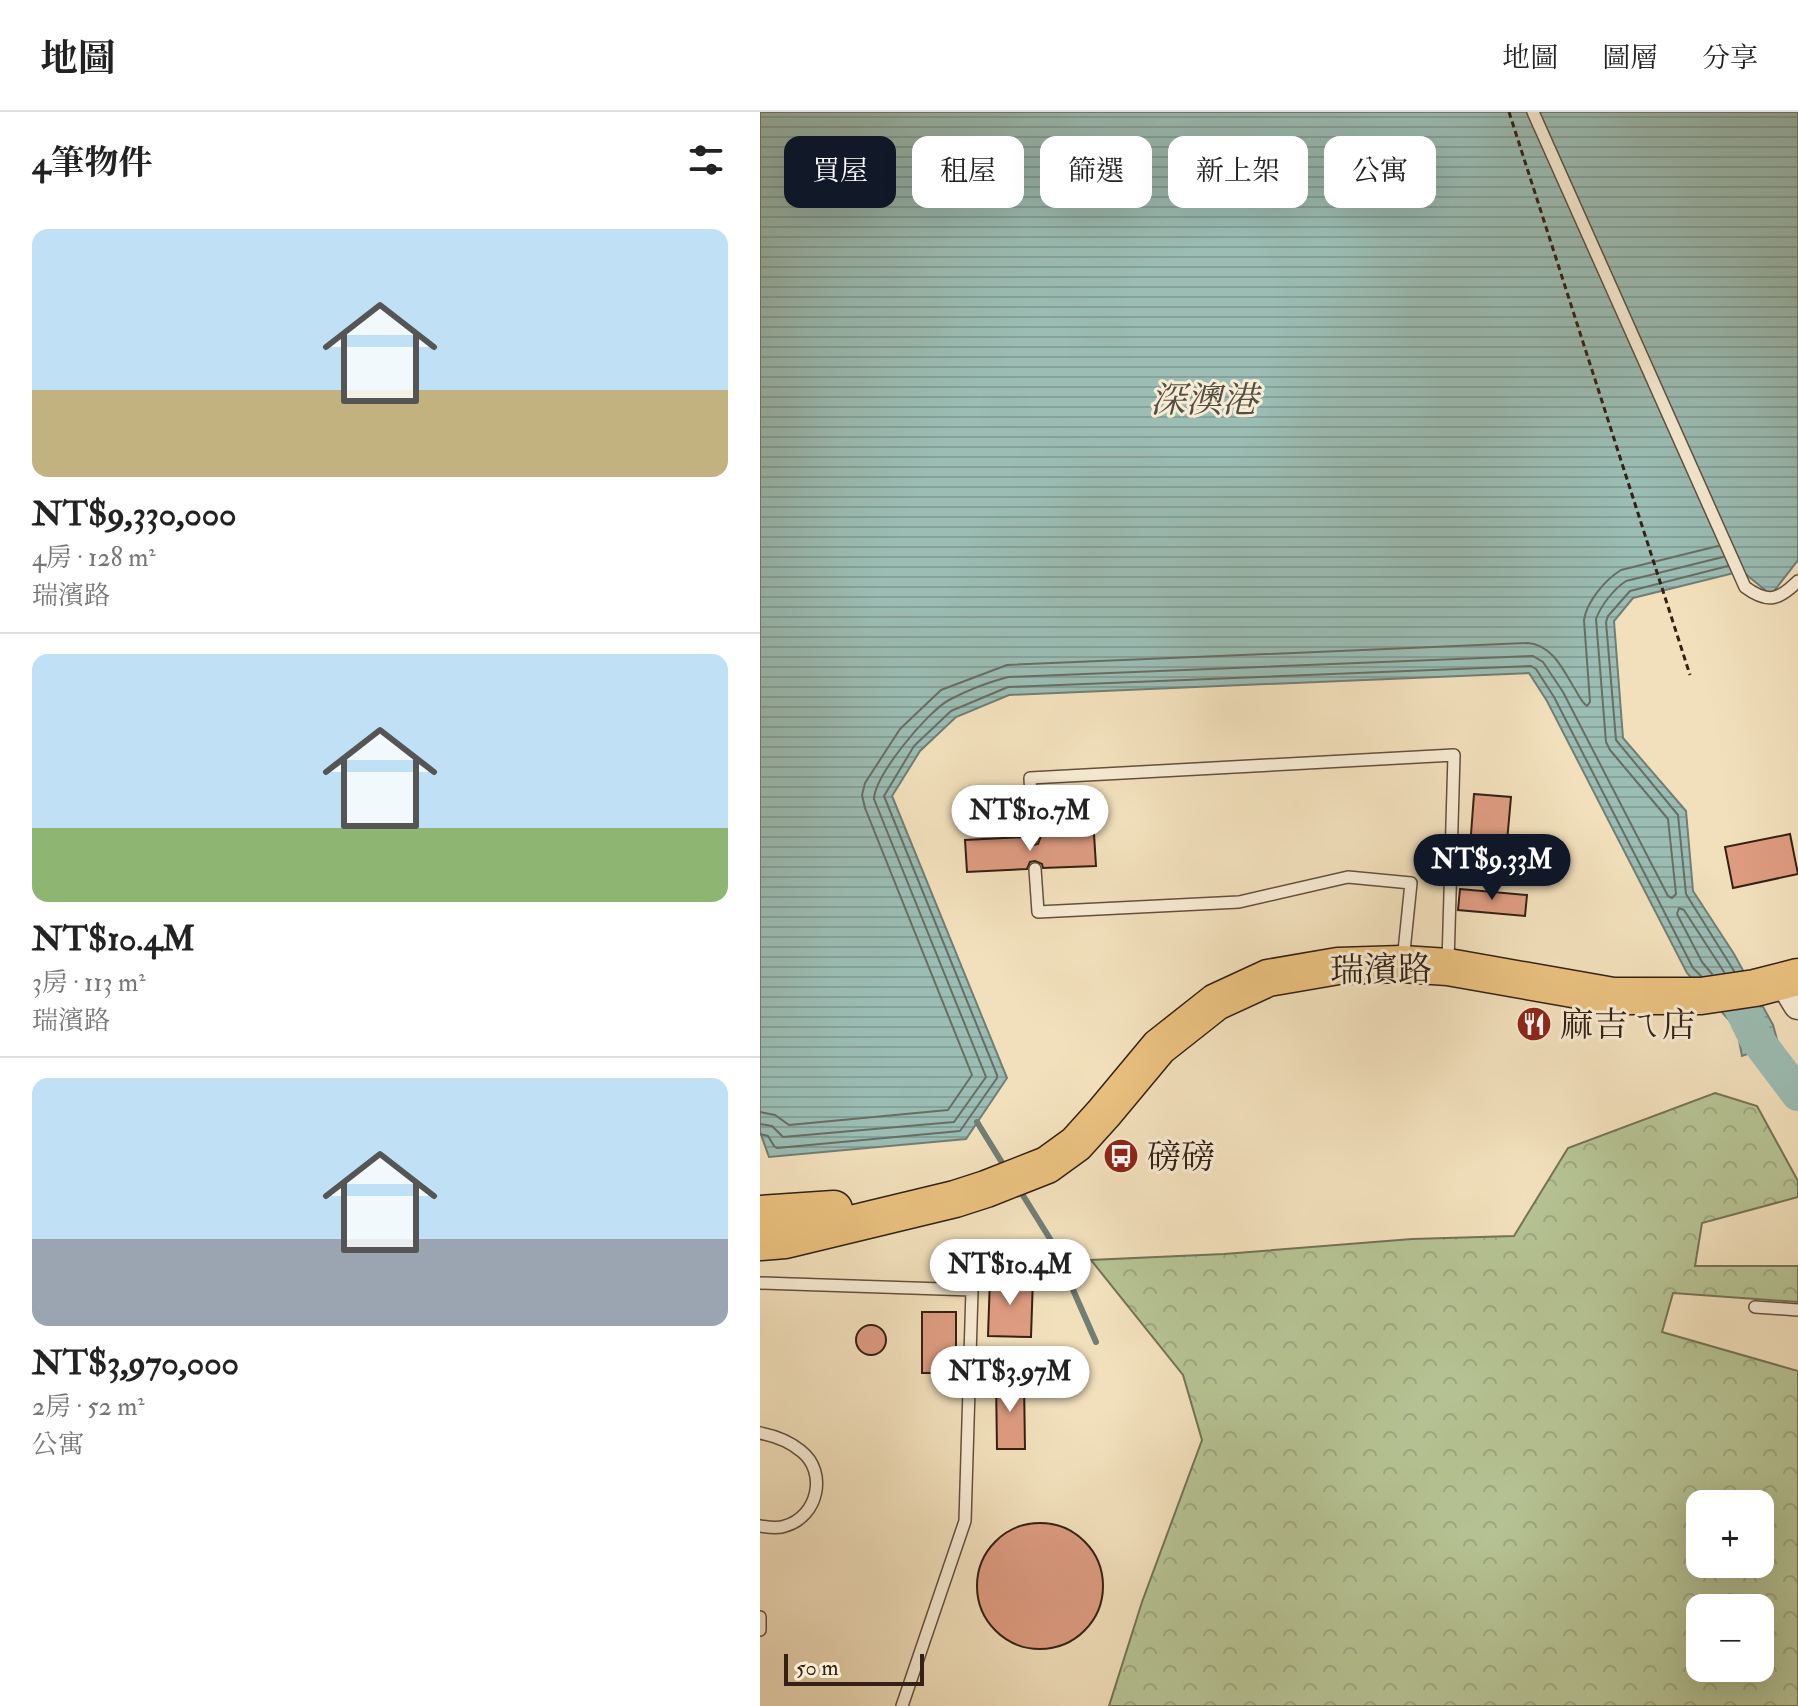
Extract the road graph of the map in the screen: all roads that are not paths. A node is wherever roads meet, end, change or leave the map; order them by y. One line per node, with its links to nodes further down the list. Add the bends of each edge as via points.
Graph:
1 (1533, 112): 2 (lane, via 1745,587 1758,597 1773,598)
2 (1798, 581)
3 (1033, 837): 6 (lane, via 1030,778 1454,755)
4 (1035, 869): 5 (lane, via 1038,912 1239,902 1348,877 1411,883)
5 (1402, 964): 6 (main road, 瑞濱路); 8 (main road, 瑞濱路, via 1338,966 1268,978 1216,1002 1159,1047 1076,1144 1047,1165)
6 (1448, 967): 7 (main road, 瑞濱路, via 1613,996 1701,996)
7 (1784, 988)
8 (970, 1194): 9 (main road); 10 (main road)
9 (760, 1214)
10 (760, 1242)
11 (760, 1283): 18 (lane, via 972,1290 965,1521)
12 (1755, 1307): 13 (lane)
13 (1798, 1310)
14 (760, 1433): 15 (lane, via 802,1451 815,1468 817,1490 800,1520 782,1528)
15 (760, 1526)
16 (760, 1617): 17 (lane)
17 (760, 1630)
18 (902, 1706)

